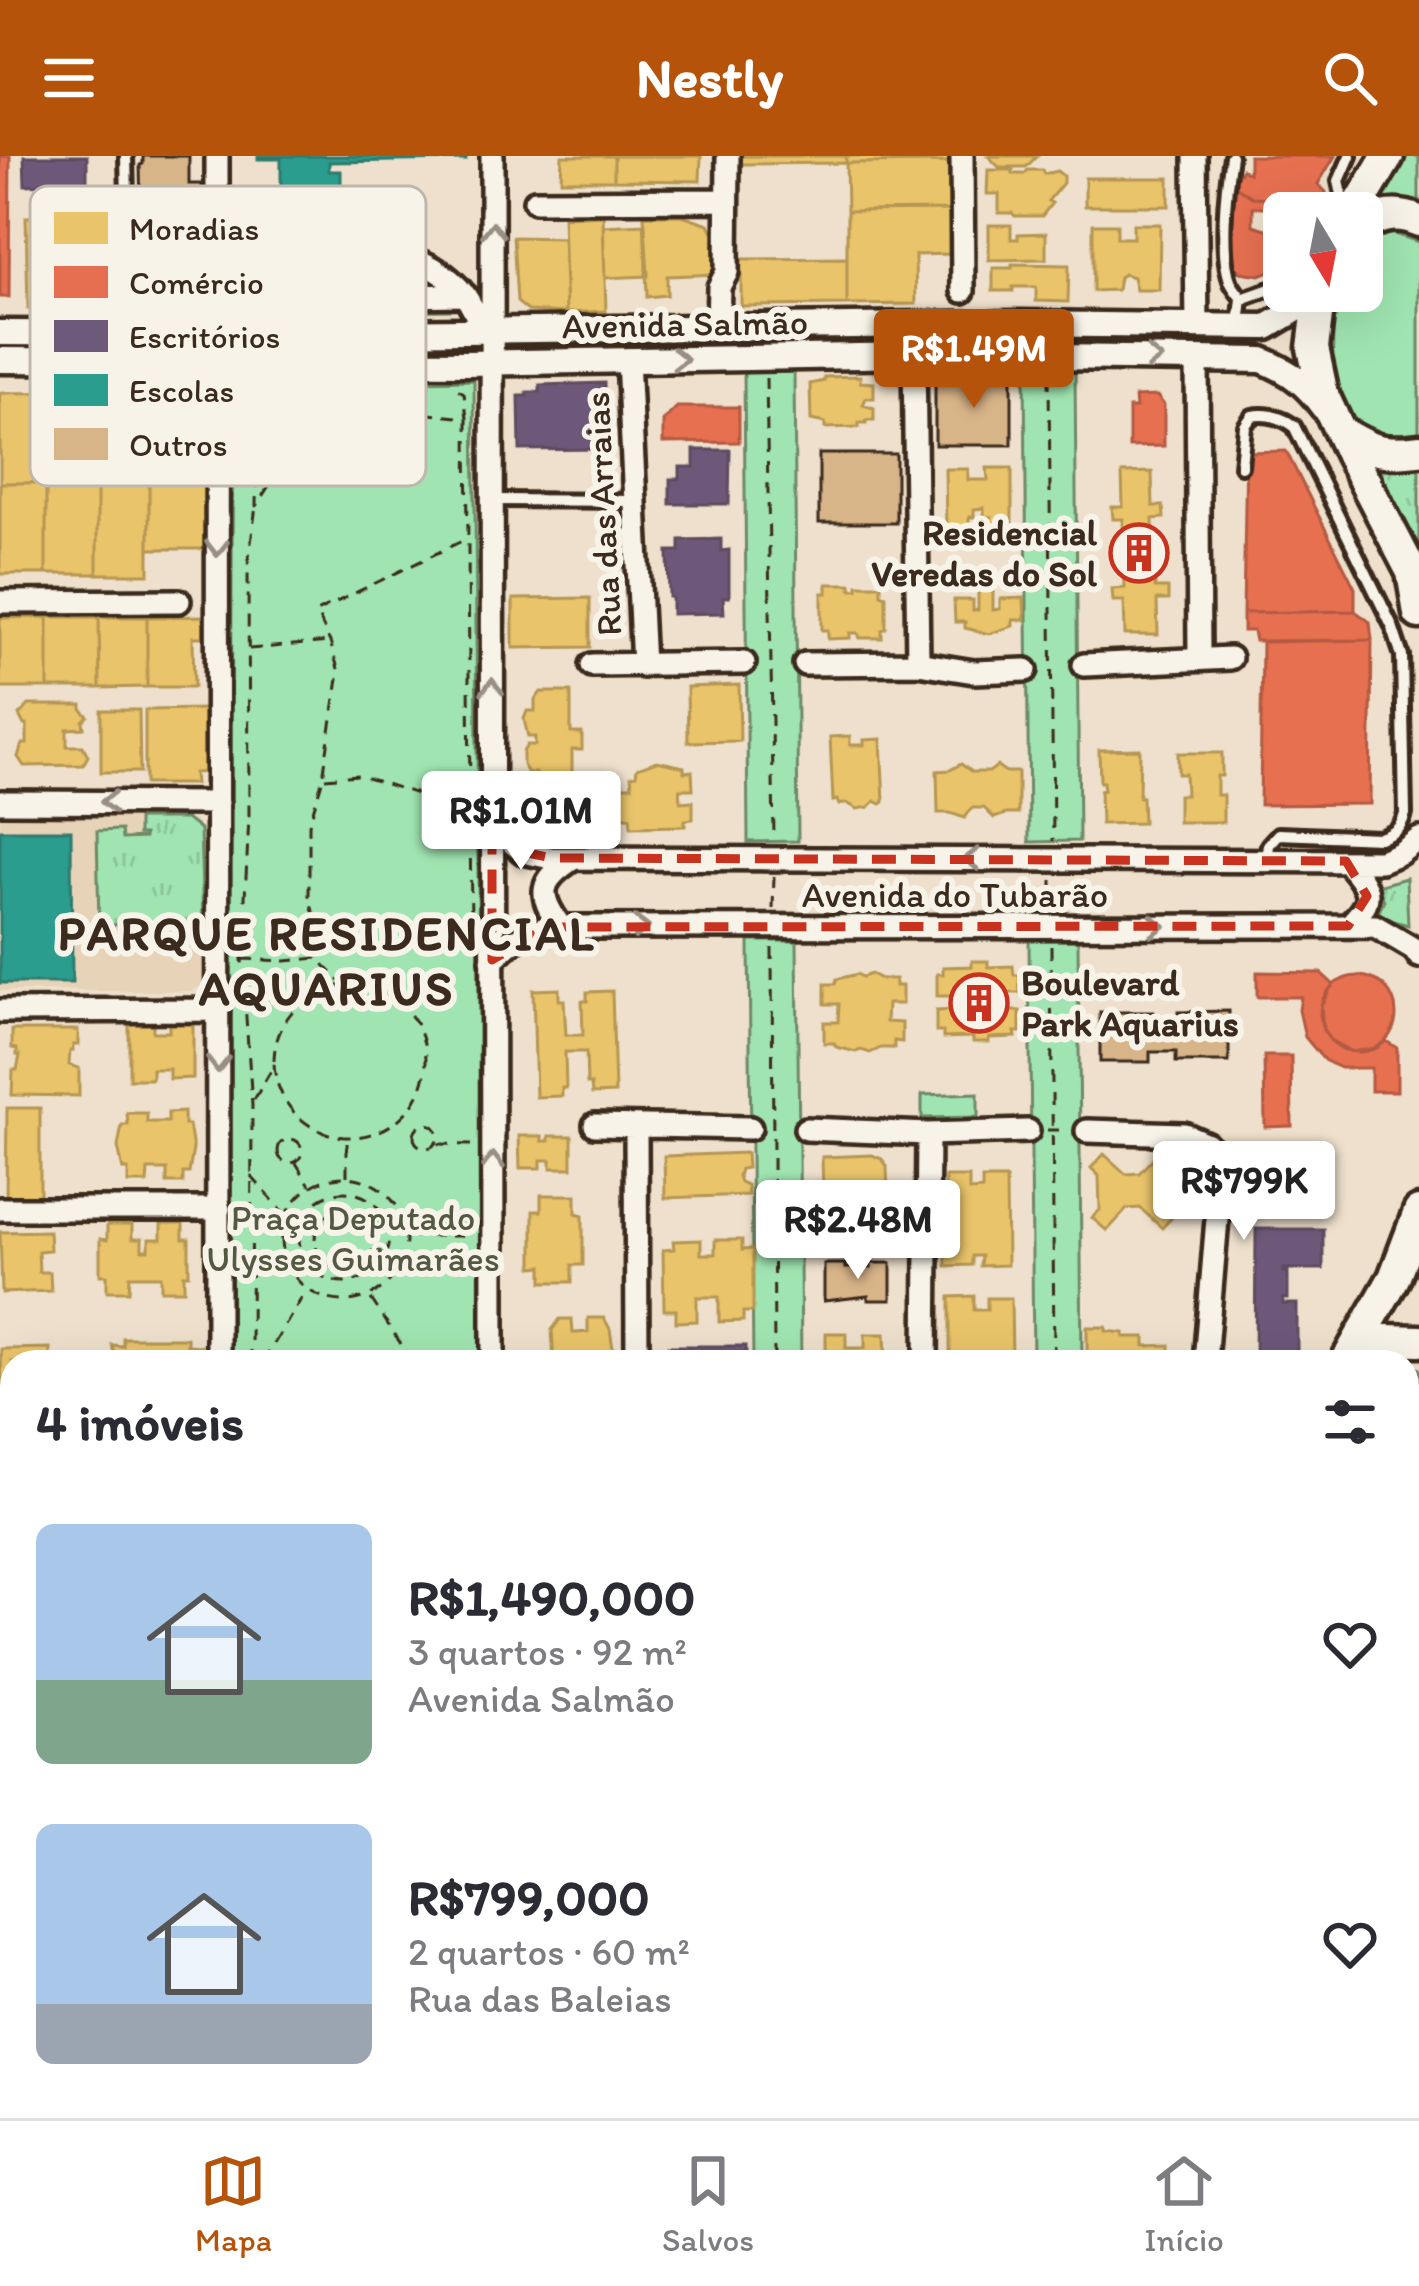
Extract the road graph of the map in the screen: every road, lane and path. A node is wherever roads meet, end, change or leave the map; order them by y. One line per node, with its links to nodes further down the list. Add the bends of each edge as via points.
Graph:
1 (126, 156): 10 (lane)
2 (217, 156): 11 (street)
3 (492, 156): 31 (street, one-way to 3)
4 (728, 156): 14 (street)
5 (962, 156): 19 (street)
6 (1195, 156): 28 (street)
7 (1231, 156): 23 (lane, via 1227,261)
8 (1350, 156): 12 (lane)
9 (1385, 156): 13 (main road)
10 (127, 186)
11 (219, 186)
12 (1342, 192)
13 (1363, 192)
14 (727, 200): 15 (street); 27 (street)
15 (535, 201)
16 (1383, 216): 17 (main road)
17 (1419, 220)
18 (426, 265): 21 (street)
19 (963, 291)
20 (1263, 292): 23 (lane)
21 (465, 295): 22 (street); 31 (street)
22 (426, 296)
23 (1242, 299): 29 (lane)
24 (1293, 312): 29 (street, Avenida Salmão, via 1267,327)
25 (1317, 312): 50 (main road, via 1313,348)
26 (1019, 324): 27 (street, Avenida Salmão); 28 (street, Avenida Salmão); 36 (street)
27 (718, 327): 30 (street, Avenida Salmão)
28 (1197, 327): 29 (street, Avenida Salmão)
29 (1238, 327)
30 (662, 328): 31 (street, Avenida Salmão); 40 (street)
31 (487, 331): 32 (street, Avenida Salmão); 44 (street)
32 (426, 332)
33 (0, 333): 34 (street, Avenida Salmão)
34 (30, 333)
35 (914, 356): 36 (street, Avenida Salmão); 38 (street, Avenida Salmão); 69 (street)
36 (1020, 356): 37 (street, Avenida Salmão)
37 (1048, 356): 39 (street, Avenida Salmão, one-way to 39); 74 (path)
38 (766, 358): 40 (street, Avenida Salmão, one-way to 38); 68 (path)
39 (1197, 358): 50 (street, Avenida Salmão, via 1262,360 1287,370); 66 (street)
40 (628, 359): 44 (street, Avenida Salmão); 57 (street, Rua das Arraias)
41 (0, 360): 42 (street, Avenida Salmão)
42 (30, 360)
43 (426, 362): 44 (street, Avenida Salmão)
44 (492, 362): 56 (street)
45 (426, 386): 46 (path)
46 (431, 386)
47 (454, 386): 49 (path, via 464,393)
48 (426, 413): 49 (path)
49 (467, 418): 59 (path)
50 (1340, 431): 51 (main road, via 1382,453); 62 (main road, via 1412,572)
51 (1419, 450)
52 (1241, 466): 85 (lane, via 1252,416 1294,427 1402,656 1402,826 1380,838 1278,834)
53 (217, 486): 78 (street, one-way to 78)
54 (256, 486): 58 (path)
55 (269, 486): 58 (path)
56 (492, 500): 57 (lane); 80 (street, one-way to 56)
57 (635, 501): 73 (street, Rua das Arraias)
58 (256, 506): 64 (path)
59 (467, 539): 63 (path, via 316,612); 79 (path)
60 (179, 601): 61 (street)
61 (0, 602)
62 (1419, 613)
63 (330, 642): 64 (path); 76 (path, via 340,672)
64 (249, 649): 94 (path)
65 (1230, 658): 66 (street)
66 (1198, 659): 72 (street)
67 (744, 663): 68 (path); 73 (street)
68 (771, 663): 83 (path)
69 (918, 663): 70 (street); 75 (street)
70 (806, 664)
71 (592, 665): 73 (street)
72 (1084, 665)
73 (643, 666)
74 (1053, 669): 75 (path); 84 (path)
75 (1026, 670)
76 (323, 778): 79 (path, via 358,775); 93 (path, via 309,824)
77 (0, 802): 78 (street, one-way to 77)
78 (218, 803): 97 (street)
79 (470, 805): 91 (path)
80 (492, 826): 82 (street, Avenida do Tubarão, via 523,852); 95 (street)
81 (1419, 839): 86 (street, Avenida do Tubarão, via 1381,861)
82 (573, 859): 83 (street, Avenida do Tubarão); 89 (street, via 544,884)
83 (774, 859): 84 (street, Avenida do Tubarão, one-way to 83); 90 (path)
84 (1053, 860): 85 (street, Avenida do Tubarão); 87 (path)
85 (1266, 860): 86 (street, Avenida do Tubarão)
86 (1346, 861): 88 (street, via 1367,896)
87 (1051, 926): 88 (street, Avenida do Tubarão, one-way to 88); 90 (street, Avenida do Tubarão); 105 (path)
88 (1348, 926): 92 (street, Avenida do Tubarão, via 1376,926)
89 (561, 927): 90 (street, Avenida do Tubarão, one-way to 90); 95 (street, Avenida do Tubarão, via 514,939)
90 (772, 928): 136 (path)
91 (471, 944)
92 (1419, 956)
93 (316, 958): 94 (path); 96 (path)
94 (242, 959): 100 (path)
95 (492, 960): 134 (street, one-way to 95)
96 (342, 984): 99 (path, via 295,1009); 109 (path, via 378,988 403,1005 422,1028 426,1054 422,1085 405,1112 369,1136)
97 (218, 1010): 98 (street); 117 (street, one-way to 117)
98 (0, 1012)
99 (274, 1066): 100 (path); 109 (path, via 300,1118)
100 (252, 1105): 113 (path)
101 (595, 1125): 102 (street)
102 (636, 1126): 103 (street); 135 (street)
103 (750, 1128)
104 (806, 1129): 108 (street)
105 (1053, 1130): 106 (path); 107 (path); 138 (path)
106 (1087, 1130): 139 (street, via 1184,1134 1219,1160)
107 (1028, 1131): 108 (street)
108 (928, 1134): 137 (street)
109 (347, 1139): 114 (path)
110 (434, 1144): 111 (path)
111 (472, 1145)
112 (295, 1161): 115 (path)
113 (250, 1174): 119 (path); 131 (path)
114 (347, 1178): 115 (path); 122 (path, via 394,1202)
115 (311, 1187): 119 (path)
116 (0, 1209): 117 (street)
117 (219, 1209): 130 (street)
118 (1419, 1212): 140 (main road)
119 (286, 1215): 120 (path); 127 (path, via 284,1256)
120 (301, 1222): 121 (path); 125 (path, via 301,1253 321,1277 352,1282); 125 (path, via 318,1200 360,1195 382,1212)
121 (316, 1230): 124 (path, via 317,1250 330,1265 360,1265); 124 (path, via 336,1210 355,1211 374,1231)
122 (406, 1236): 123 (path); 126 (path)
123 (473, 1236)
124 (373, 1250): 125 (path)
125 (387, 1254): 126 (path)
126 (403, 1259): 128 (path)
127 (307, 1289): 128 (path, via 337,1301); 132 (path)
128 (369, 1296): 133 (path)
129 (1419, 1341): 141 (main road, via 1386,1340)
130 (218, 1350)
131 (251, 1350)
132 (270, 1350)
133 (405, 1350)
134 (493, 1350)
135 (637, 1350)
136 (774, 1350)
137 (926, 1350)
138 (1054, 1350)
139 (1206, 1350)
140 (1355, 1350)
141 (1369, 1350)

